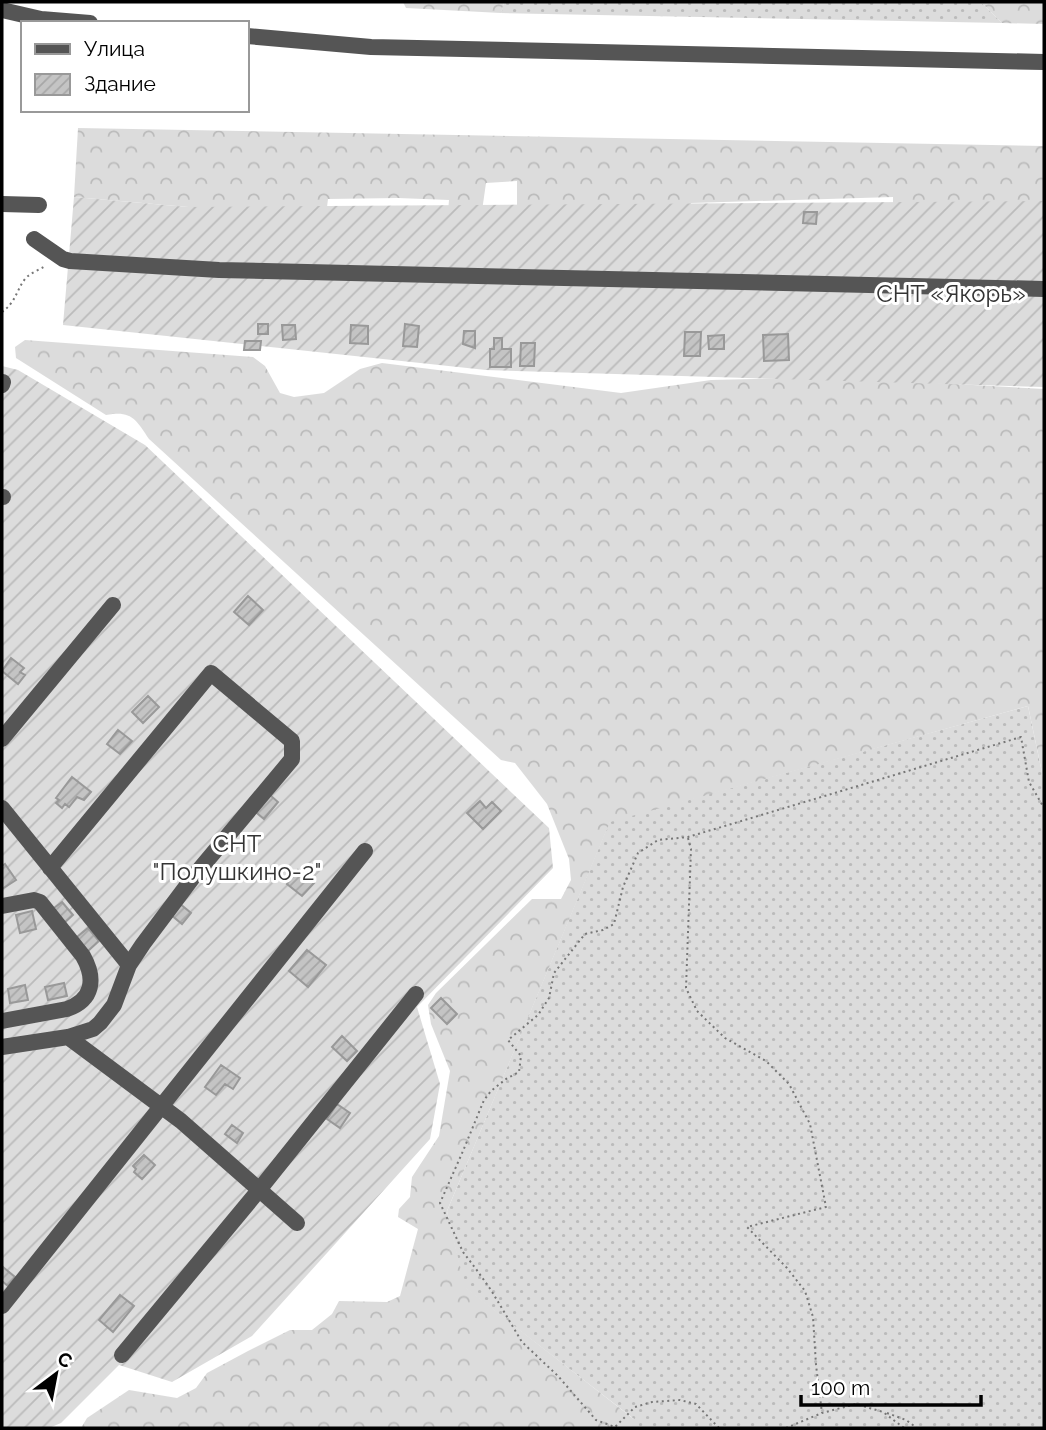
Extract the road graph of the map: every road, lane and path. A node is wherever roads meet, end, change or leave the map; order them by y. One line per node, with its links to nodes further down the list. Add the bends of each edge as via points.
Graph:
1 (2, 10): 2 (street)
2 (66, 21)
3 (248, 36): 4 (street, via 371,47)
4 (1044, 62)
5 (2, 204): 6 (street)
6 (39, 205)
7 (34, 239): 8 (street)
8 (55, 253): 9 (street, via 70,261 219,270); 10 (path, via 29,275)
9 (1044, 289)
10 (2, 312)
11 (113, 606): 12 (street)
12 (2, 739)
13 (2, 808): 17 (street)
14 (1044, 808): 15 (path, via 1029,782 1021,737)
15 (688, 836): 30 (path, via 686,988 697,1011 725,1038 766,1061 789,1084 810,1124 826,1207 747,1227 805,1291 813,1317); 31 (path, via 658,840 638,853 614,924 585,934 555,973 549,998 538,1015 508,1040 521,1056 519,1072 484,1100 440,1203 463,1252 522,1342 596,1420 615,1427 635,1407 680,1400 696,1404)
16 (365, 851): 24 (street)
17 (50, 868): 19 (street); 19 (street, via 211,673 292,741 292,759 194,876)
18 (2, 906): 21 (street, via 40,902 83,956 90,986 84,1000 67,1009)
19 (129, 965): 22 (street, via 108,1015 93,1029)
20 (415, 995): 25 (street)
21 (2, 1021)
22 (68, 1037): 23 (street); 24 (street)
23 (2, 1046)
24 (161, 1107): 25 (street); 27 (street)
25 (259, 1190): 26 (street); 28 (street)
26 (297, 1223)
27 (2, 1306)
28 (122, 1354)
29 (883, 1412): 30 (path, via 856,1404); 33 (path); 34 (path)
30 (822, 1413): 32 (path)
31 (719, 1428)
32 (786, 1428)
33 (904, 1428)
34 (917, 1428)

